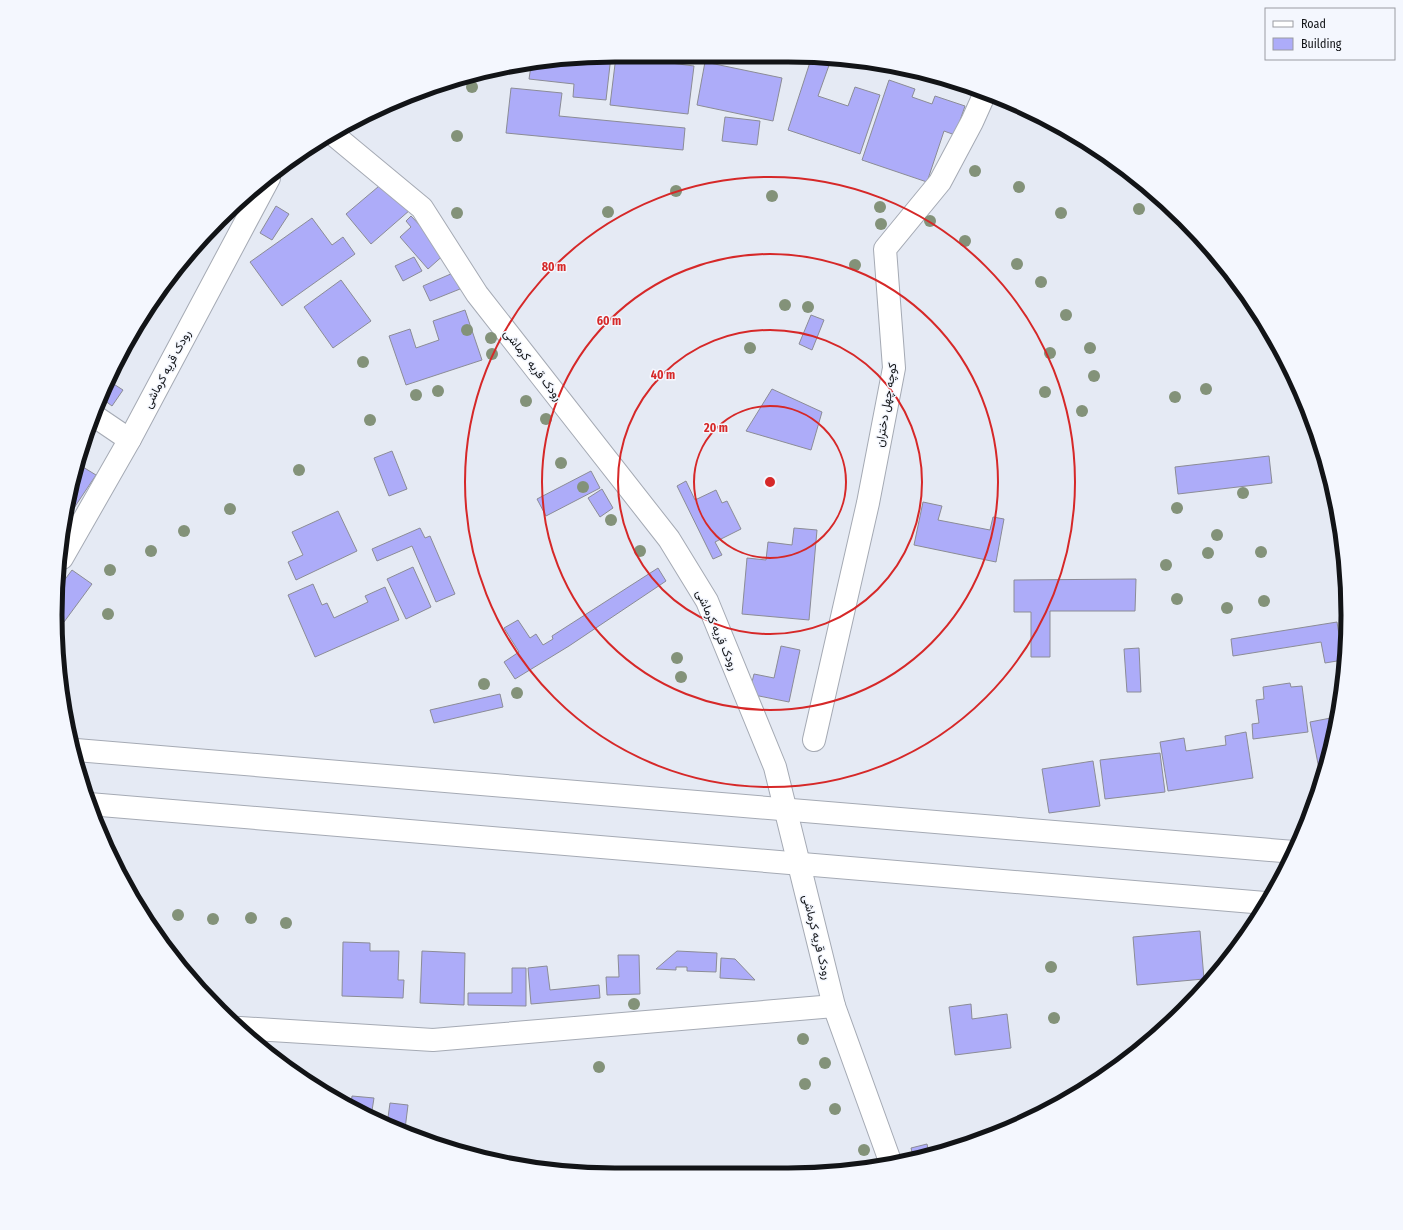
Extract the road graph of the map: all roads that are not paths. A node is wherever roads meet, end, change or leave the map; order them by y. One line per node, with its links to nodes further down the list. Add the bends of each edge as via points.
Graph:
1 (983, 97): 7 (street, کوچه چهل دختران, via 940,182 886,249 894,368 868,503)
2 (336, 137): 10 (street, رودک قریه کرماشی, via 422,208 477,294 669,539 708,601 774,767)
3 (264, 188): 5 (street, رودک قریه کرماشی)
4 (98, 418): 5 (street)
5 (130, 439): 6 (street, رودک قریه کرماشی)
6 (66, 551)
7 (814, 740)
8 (79, 750): 10 (street)
9 (95, 805): 12 (street)
10 (785, 810): 11 (street); 12 (street, رودک قریه کرماشی)
11 (1288, 851)
12 (799, 864): 13 (street); 14 (street, رودک قریه کرماشی)
13 (1260, 903)
14 (834, 1006): 15 (street, via 433,1040); 16 (street, رودک قریه کرماشی)
15 (247, 1028)
16 (889, 1158)

